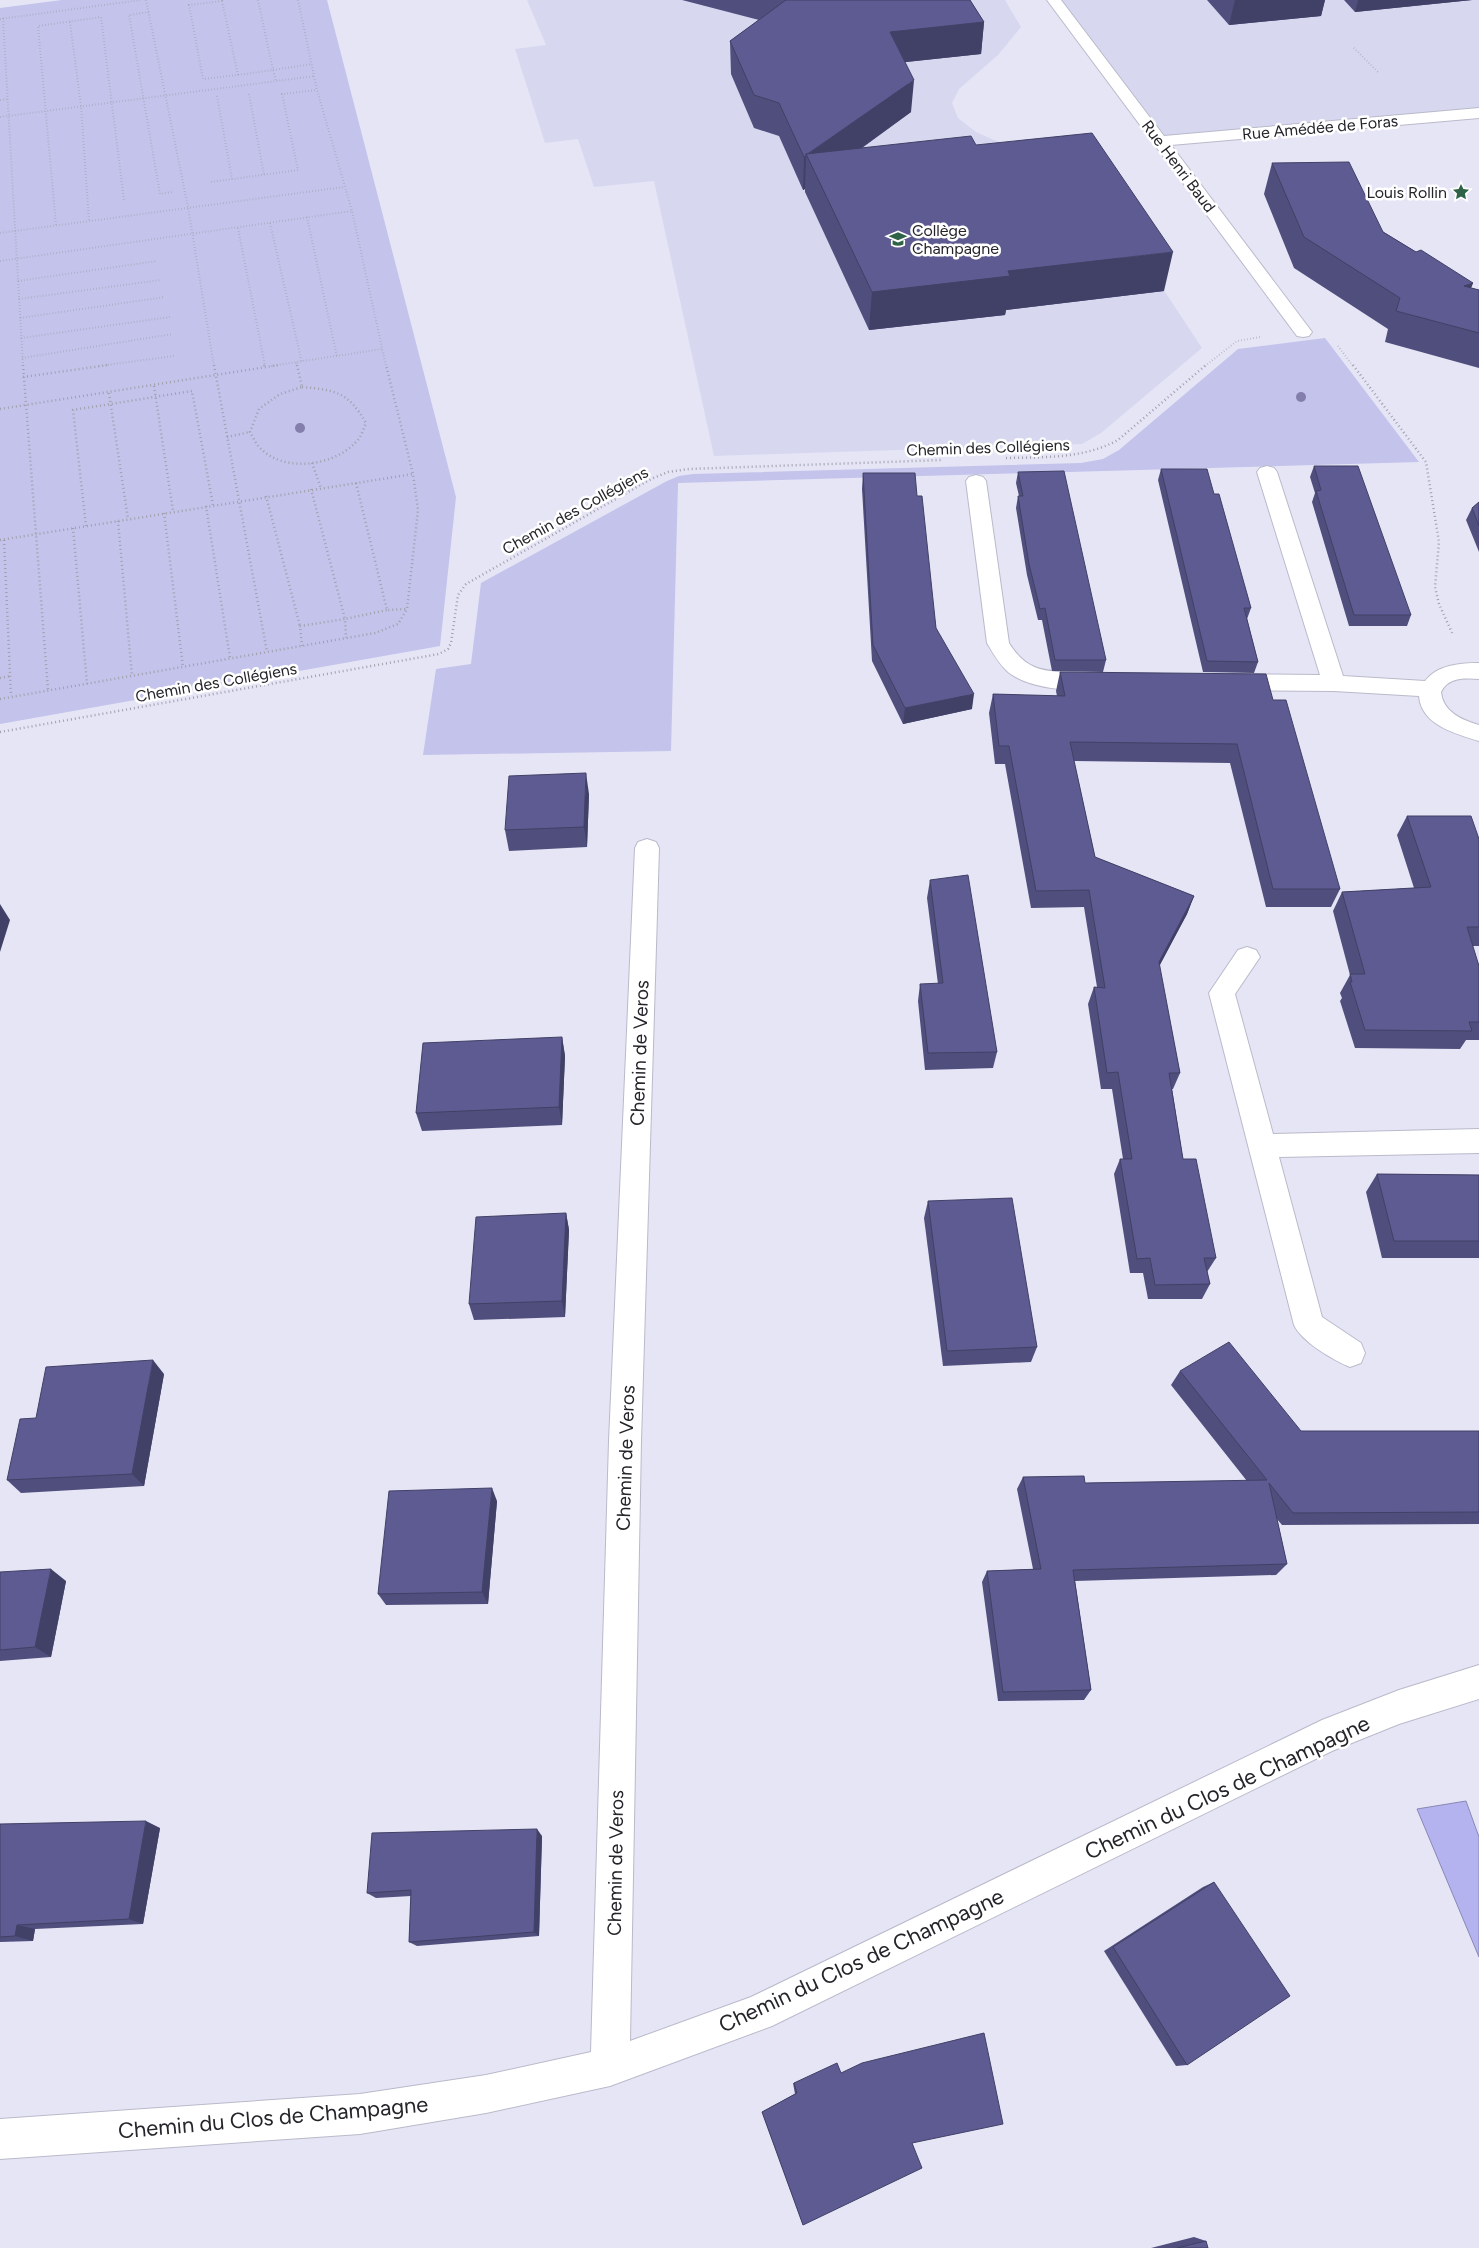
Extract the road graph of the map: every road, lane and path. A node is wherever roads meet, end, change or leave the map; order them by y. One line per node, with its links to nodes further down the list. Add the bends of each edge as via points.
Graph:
1 (141, 0): 7 (path)
2 (146, 0): 6 (path)
3 (258, 0): 11 (path)
4 (298, 0): 10 (path)
5 (1054, 0): 31 (street, Rue Henri Baud)
6 (149, 12): 20 (path); 22 (path, via 129,15)
7 (1, 18): 15 (path)
8 (70, 22): 25 (path, via 101,17); 26 (path); 27 (path, via 38,26)
9 (1354, 48): 12 (path)
10 (312, 64): 11 (path); 14 (path)
11 (273, 70): 13 (path); 16 (path)
12 (1378, 72)
13 (238, 75): 13 (path, via 222,1 189,5 203,79)
14 (315, 76): 16 (path); 18 (path)
15 (7, 81): 17 (path); 23 (path)
16 (276, 81): 20 (path)
17 (0, 82)
18 (317, 90): 32 (path, via 282,94 298,170); 35 (path)
19 (249, 94): 32 (path)
20 (166, 95): 22 (path); 38 (path)
21 (216, 96): 33 (path)
22 (144, 98): 25 (path); 36 (path, via 160,194)
23 (9, 99): 24 (path); 29 (path)
24 (0, 100)
25 (112, 102): 26 (path); 37 (path)
26 (81, 106): 27 (path); 41 (path)
27 (46, 111): 29 (path); 43 (path)
28 (1479, 113): 31 (street, Rue Amédée de Foras)
29 (10, 116): 30 (path); 45 (path)
30 (0, 117)
31 (1160, 141): 57 (street, Rue Henri Baud)
32 (264, 175): 33 (path)
33 (232, 179): 34 (path)
34 (211, 182)
35 (344, 187): 38 (path); 39 (path)
36 (172, 192)
37 (124, 200)
38 (188, 208): 41 (path); 47 (path)
39 (352, 211): 40 (path); 61 (path)
40 (307, 217): 42 (path); 63 (path)
41 (90, 221): 43 (path)
42 (270, 223): 44 (path); 66 (path)
43 (56, 225): 45 (path)
44 (238, 228): 47 (path); 67 (path)
45 (16, 231): 46 (path); 48 (path)
46 (0, 233)
47 (192, 235): 48 (path); 68 (path)
48 (17, 258): 49 (path); 52 (path)
49 (0, 261)
50 (157, 261): 52 (path)
51 (161, 280): 54 (path)
52 (18, 281): 54 (path)
53 (165, 298): 56 (path)
54 (19, 299): 56 (path)
55 (170, 317): 59 (path)
56 (20, 318): 59 (path)
57 (1303, 332): 112 (path, via 1325,330 1426,462 1439,542 1435,587 1439,604)
58 (173, 334): 64 (path)
59 (21, 338): 64 (path)
60 (1246, 339): 79 (path, Chemin des Collégiens, via 1230,345 1118,440 1098,451 1081,455)
61 (382, 349): 63 (path); 83 (path)
62 (174, 356): 69 (path)
63 (337, 357): 66 (path)
64 (22, 358): 69 (path)
65 (296, 363): 66 (path); 67 (path); 71 (path)
66 (302, 363)
67 (265, 368): 68 (path)
68 (216, 376): 70 (path); 78 (path)
69 (23, 377): 75 (path)
70 (154, 386): 72 (path); 73 (path)
71 (302, 387): 77 (path, via 280,394 259,409); 81 (path, via 336,390 355,403 366,423 357,443 330,460)
72 (109, 393): 74 (path); 75 (path)
73 (156, 396): 74 (path); 90 (path, via 192,391); 92 (path)
74 (111, 405): 94 (path); 96 (path, via 73,410)
75 (25, 406): 76 (path); 98 (path)
76 (0, 409)
77 (250, 432): 78 (path); 81 (path, via 261,450 277,460 302,465)
78 (227, 437): 89 (path)
79 (997, 458)
80 (948, 460): 124 (path, Chemin des Collégiens, via 668,472 466,584 458,594 451,643 448,650 439,654)
81 (312, 463): 86 (path)
82 (1267, 472): 118 (street)
83 (413, 474): 85 (path); 103 (path, via 418,510)
84 (976, 481): 116 (street, via 998,643 1004,655 1022,672 1036,677 1053,681)
85 (356, 483): 86 (path); 104 (path)
86 (321, 488): 87 (path)
87 (311, 489): 88 (path); 105 (path)
88 (266, 496): 89 (path); 106 (path)
89 (238, 500): 90 (path); 109 (path)
90 (213, 505): 91 (path)
91 (206, 506): 92 (path); 110 (path)
92 (173, 512): 93 (path)
93 (164, 513): 94 (path); 111 (path)
94 (128, 519): 95 (path)
95 (118, 521): 96 (path); 114 (path)
96 (86, 526): 97 (path)
97 (73, 528): 98 (path); 119 (path)
98 (36, 534): 100 (path); 121 (path)
99 (0, 540): 100 (path)
100 (4, 540): 101 (path)
101 (5, 553): 102 (path); 113 (path)
102 (0, 554)
103 (407, 609): 104 (path); 107 (path, via 398,624 376,633)
104 (387, 610): 105 (path)
105 (345, 619): 106 (path); 107 (path)
106 (300, 626): 108 (path)
107 (346, 638): 108 (path)
108 (302, 646): 109 (path)
109 (267, 652): 110 (path)
110 (230, 658): 111 (path)
111 (183, 667): 114 (path)
112 (1474, 671): 120 (street, via 1448,673 1434,682)
113 (10, 676): 115 (path); 122 (path)
114 (132, 676): 119 (path)
115 (0, 678)
116 (1111, 681)
117 (1208, 682): 118 (street)
118 (1334, 683): 120 (street)
119 (86, 684): 121 (path)
120 (1431, 689): 125 (street, via 1431,700 1444,717)
121 (48, 690): 122 (path)
122 (11, 696): 123 (path)
123 (0, 698)
124 (0, 732)
125 (1479, 732)
126 (647, 848): 132 (street, Chemin de Veros, via 626,1431)
127 (1247, 957): 129 (street, via 1222,993)
128 (1479, 1141): 129 (street)
129 (1262, 1146): 130 (street, via 1309,1324)
130 (1350, 1353)
131 (1479, 1682): 132 (street, Chemin du Clos de Champagne, via 1399,1707 1322,1738 759,2013)
132 (610, 2067): 133 (street, Chemin du Clos de Champagne, via 486,2094 360,2114)
133 (0, 2138)

